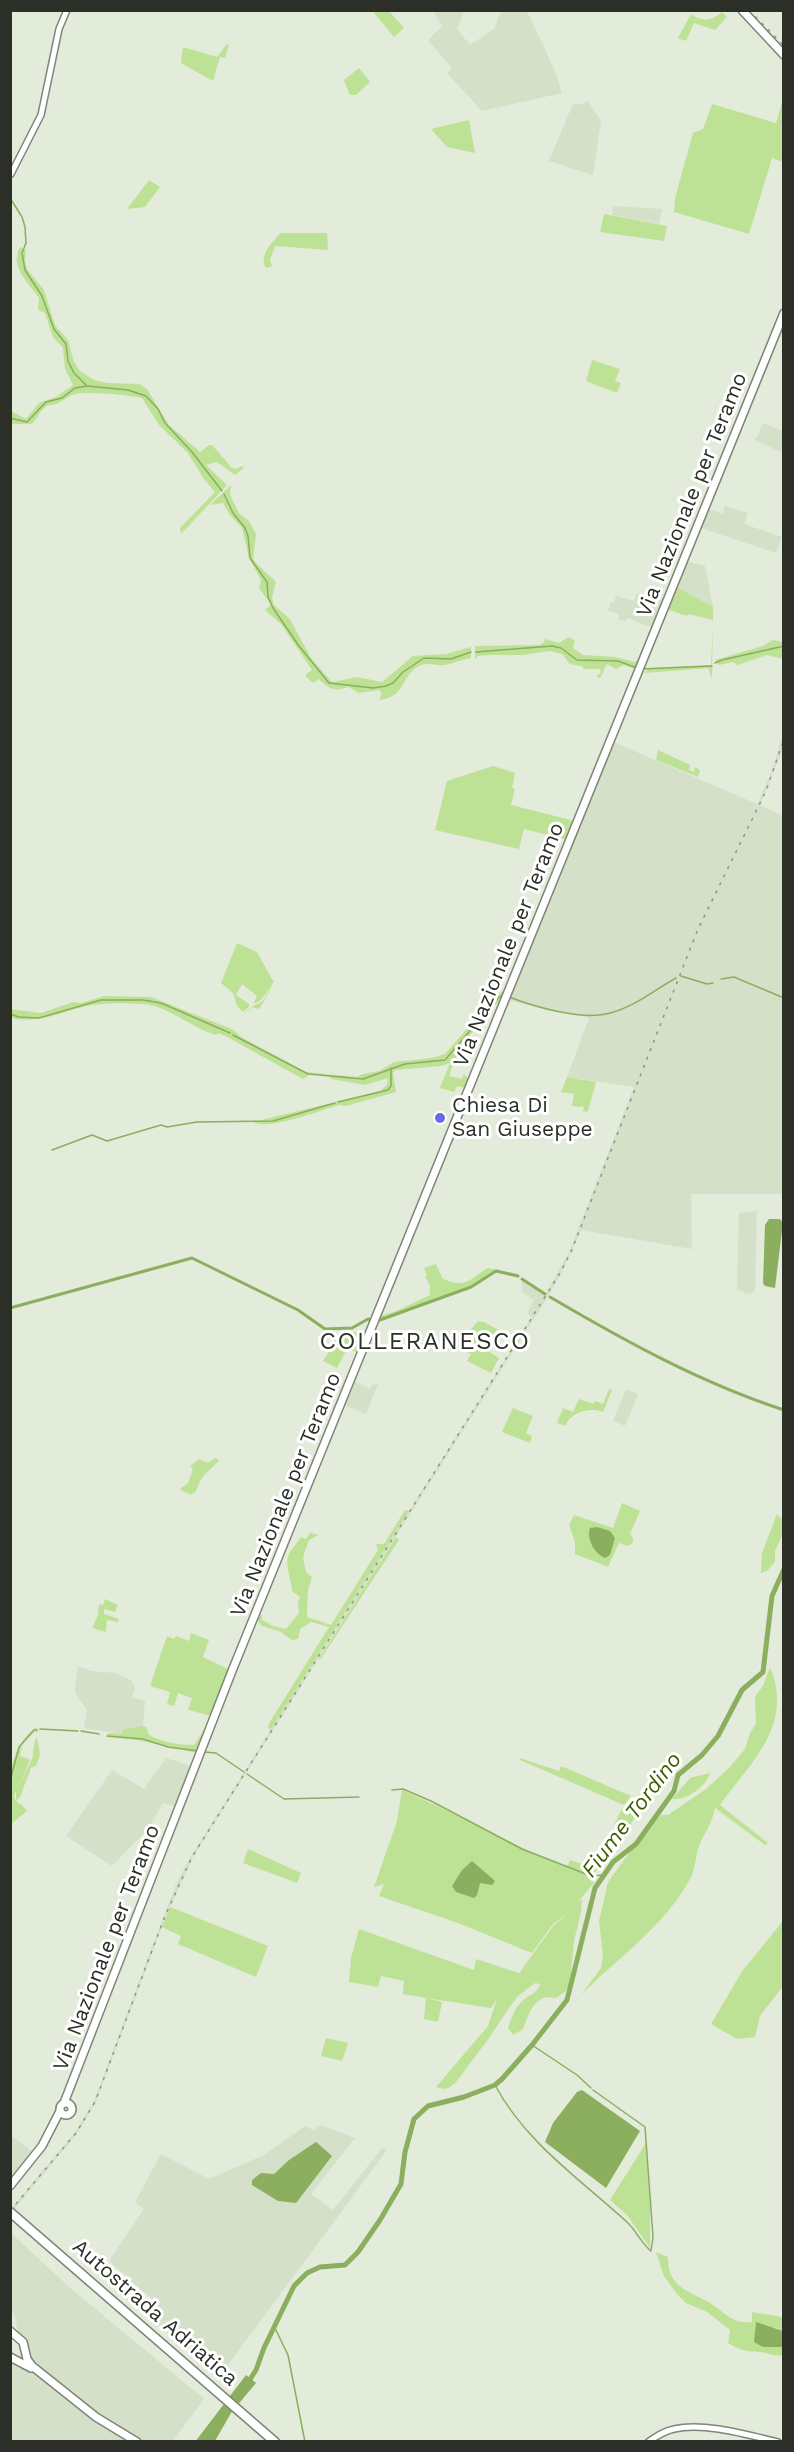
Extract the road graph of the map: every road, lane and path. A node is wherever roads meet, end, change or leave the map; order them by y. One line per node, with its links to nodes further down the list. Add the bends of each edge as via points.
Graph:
1 (67, 10): 4 (main road, via 41,115)
2 (742, 10): 3 (main road)
3 (783, 55)
4 (11, 172)
5 (783, 313): 6 (main road, Via Nazionale per Teramo, via 214,1716 65,2108 37,2154)
6 (10, 2186)
7 (10, 2212): 8 (highway, Autostrada Adriatica)
8 (16, 2220): 12 (highway, Autostrada Adriatica)
9 (10, 2331): 10 (main road, via 23,2342)
10 (25, 2350): 11 (main road, via 22,2356); 14 (main road, via 36,2369 96,2417)
11 (13, 2357): 13 (main road)
12 (261, 2432): 15 (highway, Autostrada Adriatica); 16 (highway, Autostrada Adriatica)
13 (132, 2442)
14 (137, 2442)
15 (269, 2442)
16 (275, 2442)
17 (648, 2442): 18 (main road, via 681,2427 736,2432)
18 (778, 2442)

